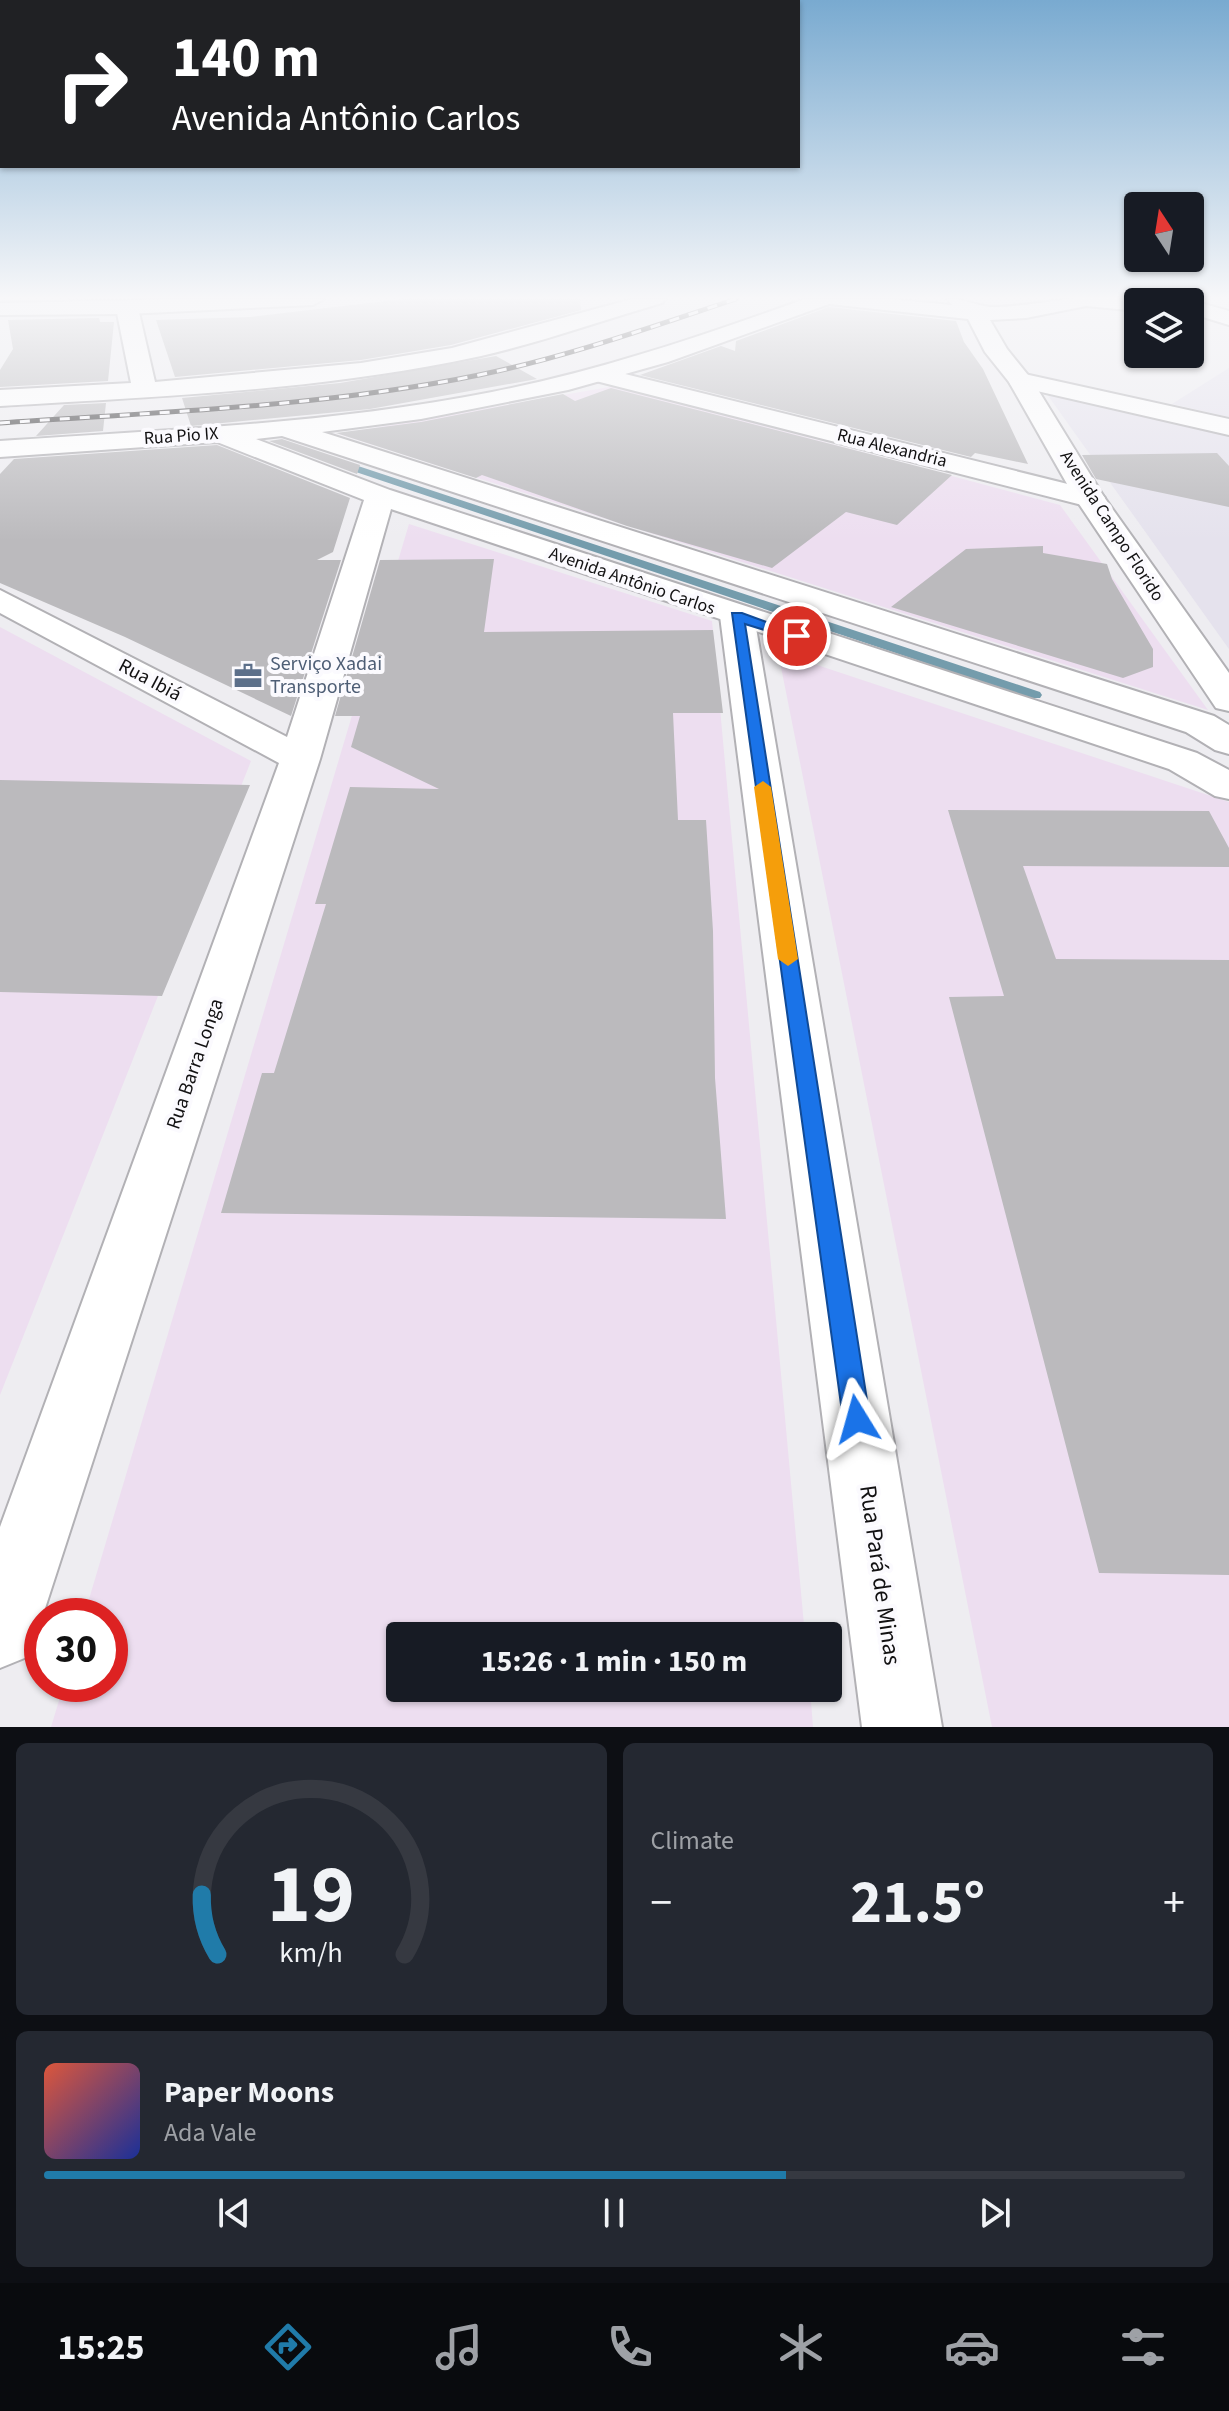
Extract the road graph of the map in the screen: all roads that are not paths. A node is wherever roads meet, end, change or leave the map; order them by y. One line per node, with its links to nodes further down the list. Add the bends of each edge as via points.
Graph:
1 (143, 380): 6 (street)
2 (257, 380): 6 (street)
3 (579, 380): 8 (street, Rua Pio IX, via 445,408)
4 (619, 380): 13 (street, Rua Alexandria)
5 (1020, 380): 9 (street); 13 (street, Avenida Campo Florido)
6 (145, 390): 7 (street)
7 (0, 398)
8 (279, 427): 10 (street, Rua Pio IX); 17 (street, Avenida Antônio Carlos, via 1200,724)
9 (1229, 427)
10 (217, 433): 11 (street, Rua Pio IX); 12 (street, Avenida Antônio Carlos)
11 (0, 449)
12 (380, 496): 15 (street, Avenida Antônio Carlos); 18 (street, Rua Barra Longa)
13 (1090, 498): 16 (street, Avenida Campo Florido)
14 (0, 600): 18 (street, Rua Ibiá)
15 (737, 616): 19 (street, Avenida Antônio Carlos, via 1183,761); 21 (street, Rua Pará de Minas)
16 (1229, 700)
17 (1229, 742)
18 (300, 759): 20 (street, Rua Barra Longa)
19 (1229, 787)
20 (0, 1630)
21 (902, 1727)

